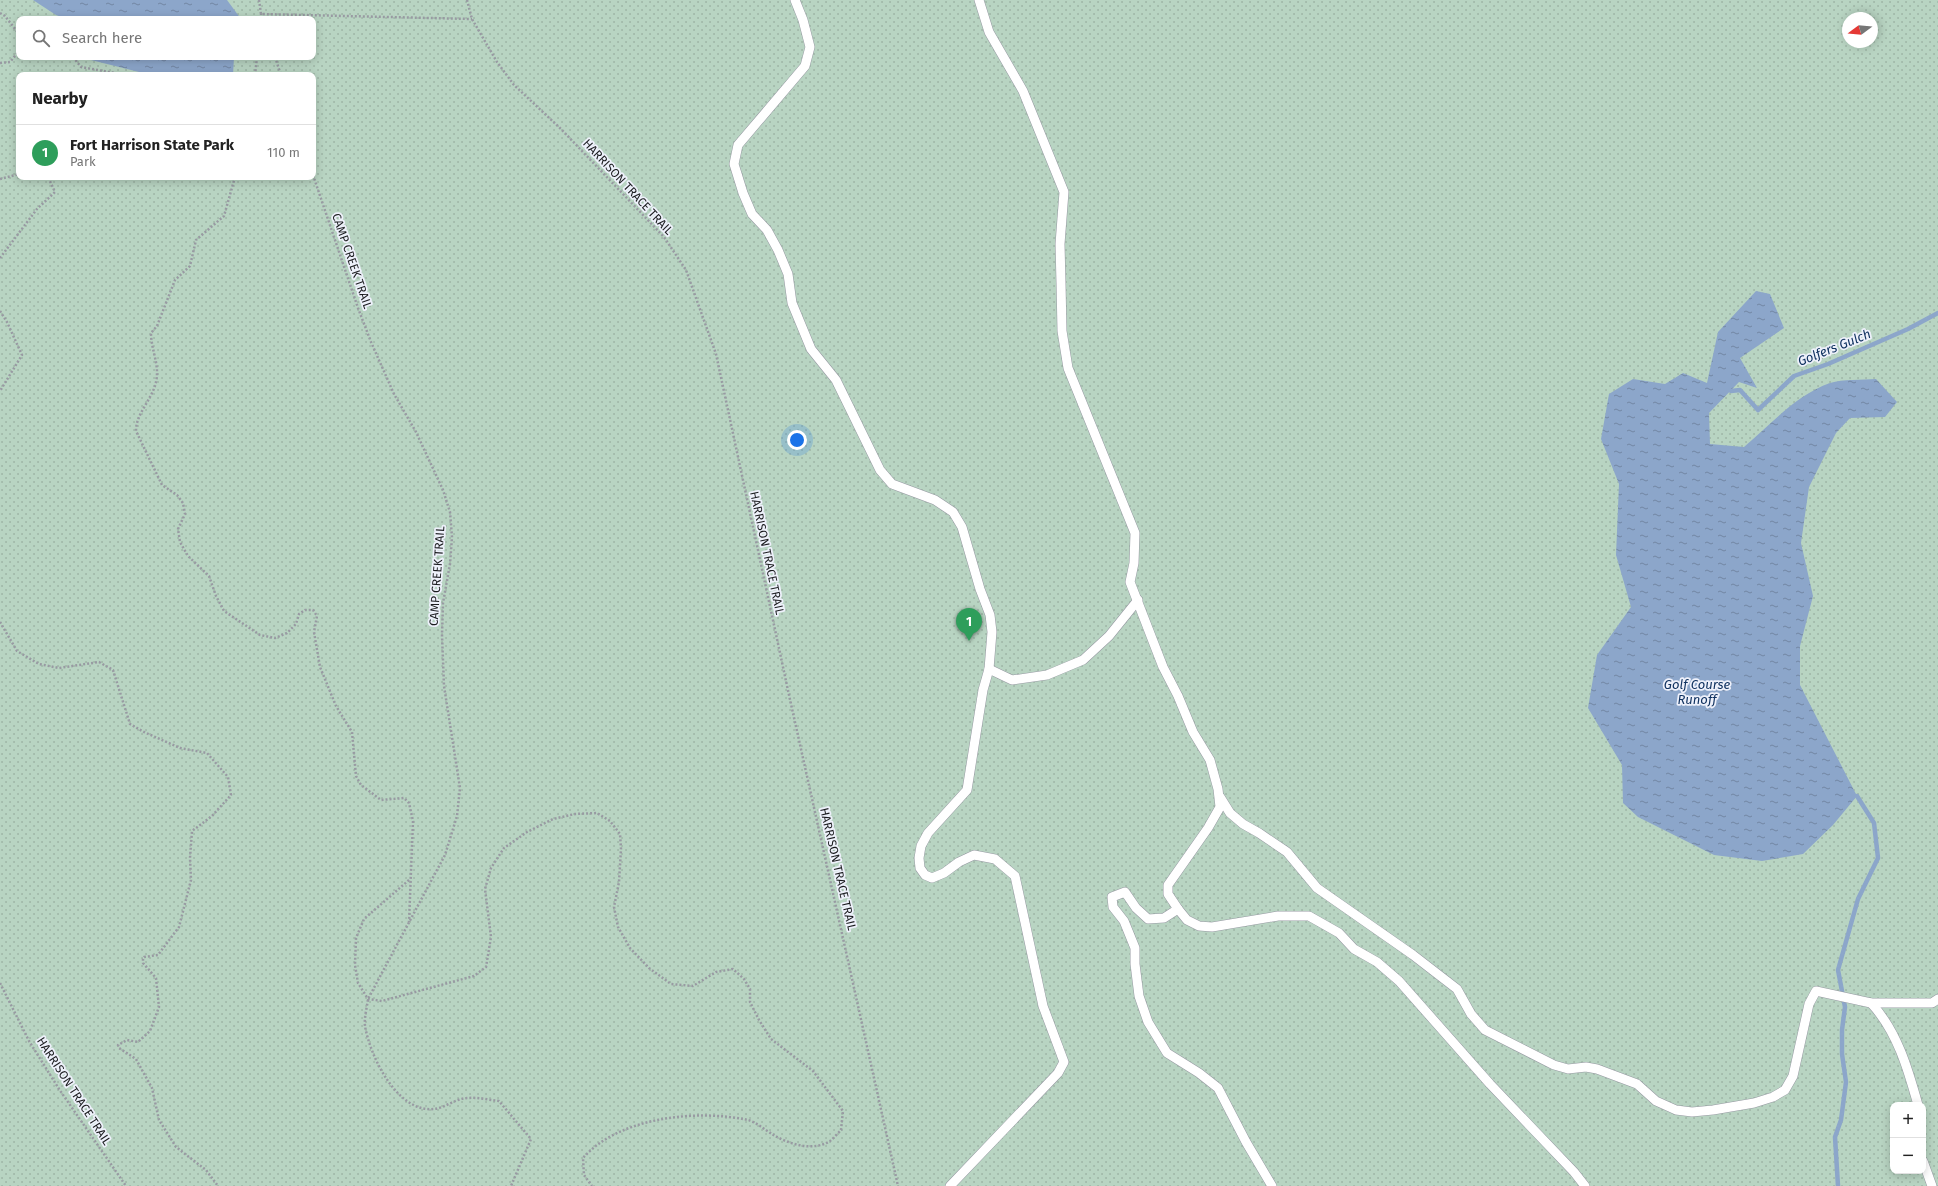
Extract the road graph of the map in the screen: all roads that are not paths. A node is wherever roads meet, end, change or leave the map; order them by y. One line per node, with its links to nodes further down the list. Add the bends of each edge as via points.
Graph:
1 (795, 0): 4 (lane, via 810,47 805,66 738,145 734,164 752,214 767,230 788,274 792,302 811,349 836,380 880,470 892,484 935,500 953,512 962,527 990,616 992,632)
2 (979, 0): 3 (lane, via 988,32 1023,91 1064,192 1060,244 1062,331 1068,368 1135,533 1134,564 1130,582)
3 (1138, 600): 4 (lane, via 1109,636 1083,660 1047,674 1012,680); 5 (lane, via 1150,639 1193,732 1210,760)
4 (989, 669): 11 (lane, via 983,690 967,790 928,833 921,846 920,868 925,875 932,878 974,855 995,859 1015,876 1043,1006 1064,1062 1058,1073)
5 (1219, 794): 6 (lane, via 1220,807 1168,885 1168,894); 8 (lane, via 1230,813 1287,852 1317,888 1457,989 1471,1014 1485,1030 1554,1065 1568,1069 1598,1069 1637,1084 1656,1100 1676,1110 1692,1112 1754,1104 1785,1090 1793,1076 1809,1004 1816,991)
6 (1178, 909): 12 (lane, via 1164,918 1148,919 1136,908 1125,892 1112,897 1113,908 1124,921 1135,948 1139,996 1148,1022 1166,1052 1218,1088); 13 (lane, via 1187,920 1199,926 1212,927 1278,916 1309,916 1339,933 1354,949 1377,962 1399,981)
7 (1938, 999): 8 (lane, via 1932,1003)
8 (1871, 1003): 9 (lane, via 1884,1017 1896,1042)
9 (1917, 1102)
10 (1926, 1169): 14 (lane)
11 (950, 1186)
12 (1272, 1186)
13 (1585, 1186)
14 (1932, 1186)

